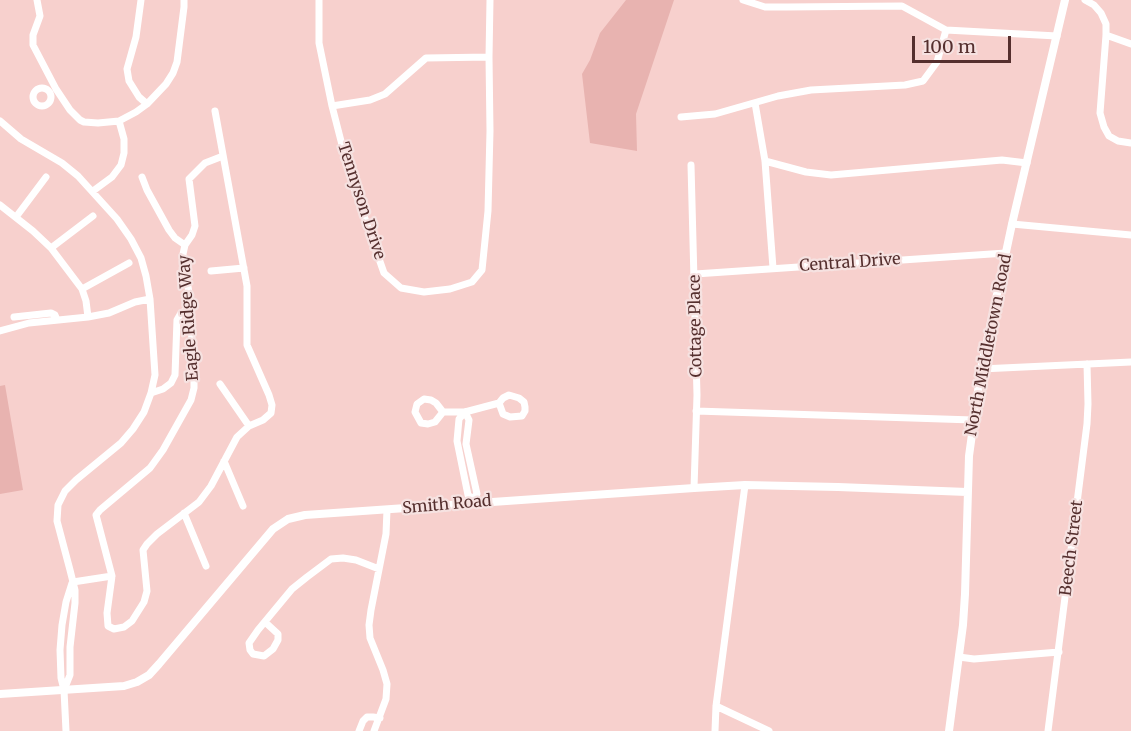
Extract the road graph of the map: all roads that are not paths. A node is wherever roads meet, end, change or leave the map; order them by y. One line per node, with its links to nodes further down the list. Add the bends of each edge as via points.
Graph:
1 (37, 0): 20 (street, via 40,16 33,45 52,89 84,122)
2 (141, 0): 15 (street, via 127,69 129,81)
3 (184, 0): 15 (street, via 177,62 166,84)
4 (319, 0): 16 (street, Tennyson Drive, via 319,43)
5 (490, 0): 13 (street, Tennyson Drive)
6 (743, 0): 9 (street, via 787,7 902,6)
7 (1065, 0): 11 (street, North Middletown Road)
8 (1085, 0): 10 (street, via 1101,13)
9 (946, 30): 11 (street); 14 (street, via 937,62 923,81 811,90)
10 (1106, 35): 12 (street); 21 (street, via 1100,113 1109,136)
11 (1057, 36): 24 (street, North Middletown Road)
12 (1131, 44)
13 (489, 57): 16 (street, via 426,58 385,94); 16 (street, Tennyson Drive, via 488,200 482,270 472,282 450,289 424,292 401,288 384,273 350,176)
14 (755, 103): 18 (street, via 715,114); 23 (street)
15 (147, 104): 20 (street)
16 (332, 106)
17 (215, 111): 22 (street)
18 (681, 117)
19 (0, 121): 28 (street, via 21,139 62,163)
20 (119, 121): 28 (street, via 124,139 121,165)
21 (1131, 143)
22 (223, 156): 34 (street, Eagle Ridge Way, via 205,163 189,179 195,226); 38 (street, Eagle Ridge Way)
23 (765, 160): 24 (street, via 831,175 1002,160); 39 (street)
24 (1027, 164): 32 (street, North Middletown Road)
25 (691, 165): 41 (street, Cottage Place)
26 (46, 177): 31 (street)
27 (142, 177): 34 (street, via 175,238)
28 (93, 191): 43 (street, via 131,239 141,258)
29 (0, 205): 31 (street)
30 (93, 216): 35 (street)
31 (16, 218): 35 (street)
32 (1012, 224): 33 (street); 36 (street, North Middletown Road)
33 (1131, 235)
34 (185, 244): 44 (street, Eagle Ridge Way)
35 (51, 248): 42 (street)
36 (1006, 253): 39 (street, Central Drive); 51 (street, North Middletown Road)
37 (129, 263): 42 (street)
38 (244, 268): 40 (street); 59 (street, Eagle Ridge Way, via 247,345 272,405 271,413)
39 (773, 268): 41 (street, Central Drive)
40 (211, 271)
41 (695, 274): 55 (street, Cottage Place)
42 (82, 290): 46 (street)
43 (150, 299): 46 (street); 53 (street, via 155,375)
44 (190, 308): 53 (street, via 177,320 175,375 163,389); 72 (street, Eagle Ridge Way, via 194,388 186,411 150,468 96,515)
45 (14, 317): 47 (street, via 51,313)
46 (88, 317): 47 (street)
47 (57, 320): 48 (street)
48 (0, 331)
49 (1131, 362): 50 (street)
50 (1087, 364): 51 (street); 75 (street, Beech Street, via 1087,424)
51 (981, 369): 58 (street, North Middletown Road)
52 (220, 384): 59 (street)
53 (151, 393): 73 (street, via 134,429 65,491 58,505 57,521)
54 (499, 403): 57 (street)
55 (696, 411): 58 (street); 64 (street, Cottage Place)
56 (443, 412): 57 (street)
57 (465, 412): 61 (street, via 469,420 466,444); 62 (street, via 459,419 457,441)
58 (973, 420): 65 (street, North Middletown Road)
59 (249, 426): 60 (street, Eagle Ridge Way, via 237,437)
60 (224, 461): 67 (street); 69 (street, Eagle Ridge Way, via 199,502)
61 (472, 473): 62 (street); 66 (street, via 477,494)
62 (464, 474): 66 (street, via 468,495)
63 (745, 486): 64 (street, Smith Road); 65 (street, Smith Road); 79 (street)
64 (694, 488): 66 (street, Smith Road)
65 (967, 492): 76 (street, North Middletown Road)
66 (474, 501): 68 (street, Smith Road)
67 (243, 506)
68 (387, 510): 71 (street); 77 (street, Smith Road, via 288,519 261,541 150,675 124,686)
69 (184, 513): 70 (street); 72 (street, Eagle Ridge Way, via 156,534 143,550 147,591 144,602 132,621 114,629 108,626 107,614)
70 (206, 566)
71 (379, 569): 74 (street, via 356,560 331,559 292,589); 80 (street, via 369,625 387,684)
72 (112, 576): 73 (street)
73 (73, 582): 77 (street, via 70,675)
74 (266, 622): 74 (street, via 249,643 254,654 264,656 278,640 279,634)
75 (1059, 652): 76 (street); 87 (street, Beech Street)
76 (959, 657): 86 (street, North Middletown Road)
77 (64, 690): 78 (street, Smith Road); 81 (street)
78 (0, 694)
79 (717, 706): 84 (street); 85 (street)
80 (380, 718): 82 (street, via 367,717); 83 (street)
81 (66, 731)
82 (358, 731)
83 (374, 731)
84 (714, 731)
85 (769, 731)
86 (949, 731)
87 (1048, 731)

